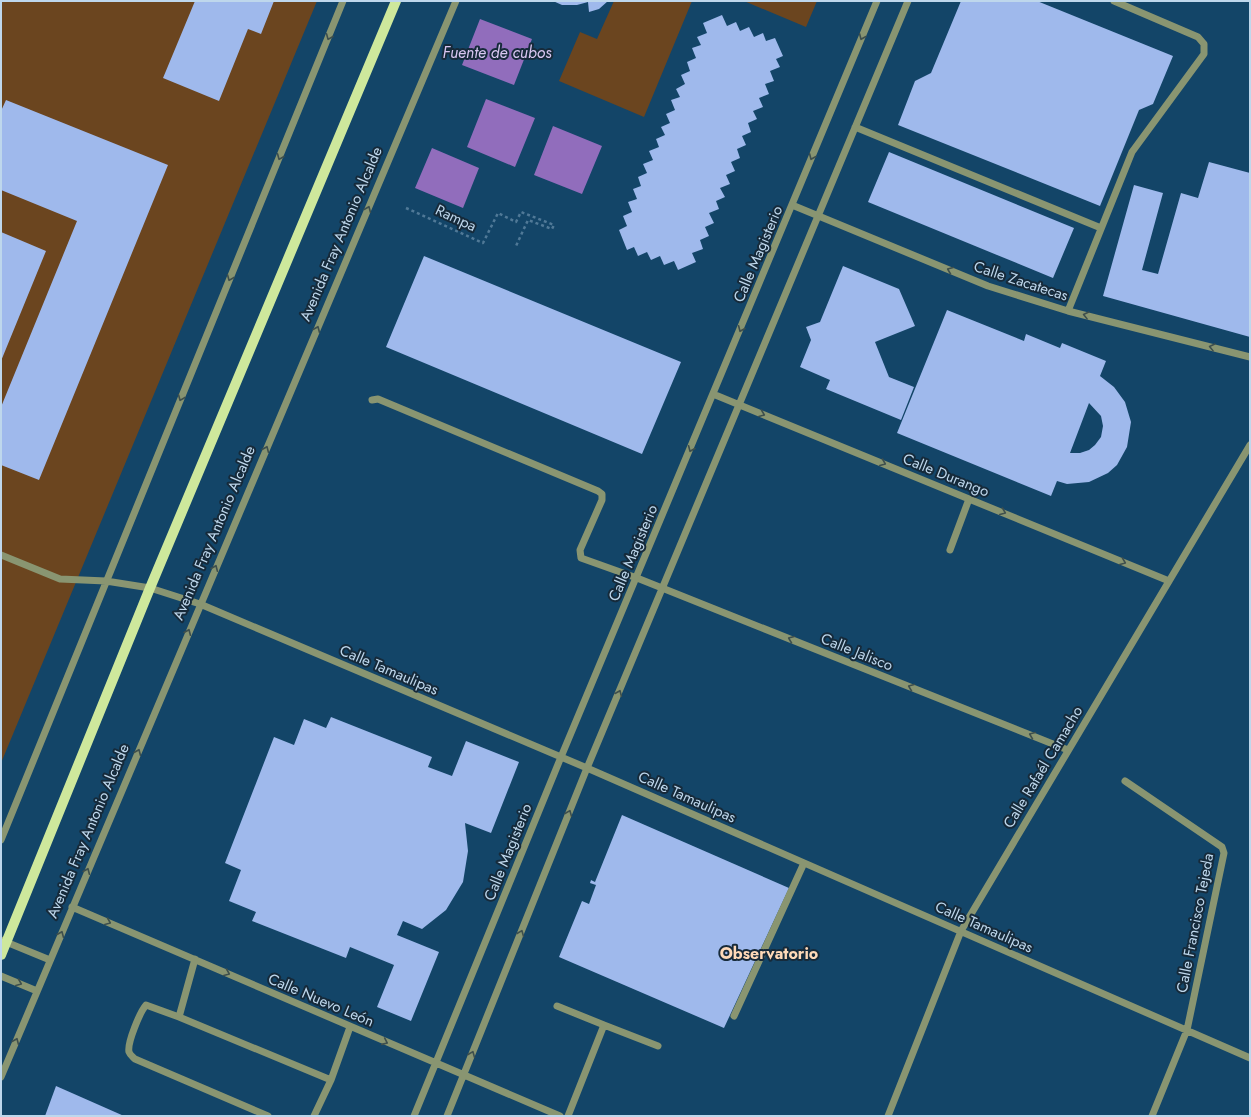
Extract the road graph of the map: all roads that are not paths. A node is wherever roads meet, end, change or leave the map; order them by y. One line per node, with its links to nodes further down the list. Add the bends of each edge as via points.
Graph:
1 (343, 1): 22 (street, one-way to 22)
2 (396, 1): 23 (main road)
3 (456, 1): 25 (street, Avenida Fray Antonio Alcalde, one-way to 3)
4 (877, 1): 8 (street, Calle Magisterio, one-way to 8)
5 (908, 1): 7 (street)
6 (1114, 1): 10 (street, via 1198,37 1204,44 1204,54 1132,152)
7 (855, 127): 9 (street); 10 (street)
8 (792, 205): 9 (street, Calle Zacatecas); 13 (street, Calle Magisterio, one-way to 13)
9 (818, 216): 11 (street, Calle Zacatecas, one-way to 9, via 988,286); 15 (street)
10 (1101, 228): 11 (street)
11 (1068, 311): 12 (street, Calle Zacatecas, one-way to 11)
12 (1250, 357)
13 (713, 394): 15 (street, Calle Durango); 20 (street, Calle Magisterio, one-way to 20)
14 (372, 400): 20 (street, Calle Jalisco, via 378,399 598,491 602,494 602,500 580,550 581,558)
15 (739, 404): 17 (street, Calle Durango, one-way to 17); 24 (street)
16 (1250, 445): 21 (street, Calle Rafaél Camacho)
17 (969, 499): 18 (street); 21 (street, Calle Durango, one-way to 21)
18 (950, 550)
19 (1, 555): 22 (street, Calle Tamaulipas, via 60,579)
20 (637, 578): 24 (street, Calle Jalisco); 27 (street, Calle Magisterio)
21 (1169, 580): 26 (street, Calle Rafaél Camacho)
22 (106, 581): 23 (street, Calle Tamaulipas); 30 (street)
23 (150, 588): 25 (street, Calle Tamaulipas); 34 (main road)
24 (663, 588): 26 (street, Calle Jalisco, one-way to 24); 28 (street, one-way to 24)
25 (200, 604): 27 (street, Calle Tamaulipas); 32 (street, Avenida Fray Antonio Alcalde, one-way to 25)
26 (1068, 750): 33 (street, Calle Rafaél Camacho)
27 (562, 757): 28 (street, Calle Tamaulipas); 48 (street, Calle Magisterio)
28 (588, 768): 31 (street, Calle Tamaulipas); 49 (street, one-way to 28)
29 (1125, 781): 45 (street, Calle Francisco Tejeda, via 1222,847 1224,853)
30 (1, 840)
31 (804, 863): 33 (street, Calle Tamaulipas); 41 (street)
32 (72, 907): 36 (street, Calle Nuevo León, one-way to 36); 37 (street, Avenida Fray Antonio Alcalde, one-way to 32)
33 (961, 931): 45 (street, Calle Tamaulipas); 58 (street, Calle Rafaél Camacho)
34 (4, 941): 35 (main road); 37 (street)
35 (1, 955)
36 (195, 959): 42 (street); 44 (street, Calle Nuevo León, one-way to 44)
37 (50, 960): 39 (street, Avenida Fray Antonio Alcalde)
38 (1, 976): 39 (street, one-way to 39)
39 (37, 991): 50 (street, Avenida Fray Antonio Alcalde, one-way to 39)
40 (557, 1006): 43 (street)
41 (734, 1016)
42 (179, 1017): 51 (street); 52 (street, via 146,1005 129,1046 129,1053 135,1059)
43 (604, 1025): 46 (street); 57 (street)
44 (350, 1026): 48 (street, Calle Nuevo León, one-way to 48); 51 (street)
45 (1186, 1030): 47 (street, Calle Tamaulipas); 59 (street, Calle Francisco Tejeda)
46 (658, 1046)
47 (1250, 1058)
48 (435, 1064): 49 (street, Calle Nuevo León); 54 (street, Calle Magisterio)
49 (464, 1075): 55 (street); 56 (street, Calle Nuevo León)
50 (1, 1077)
51 (331, 1080): 53 (street)
52 (268, 1116)
53 (314, 1116)
54 (414, 1116)
55 (447, 1116)
56 (560, 1116)
57 (568, 1116)
58 (888, 1116)
59 (1152, 1116)

